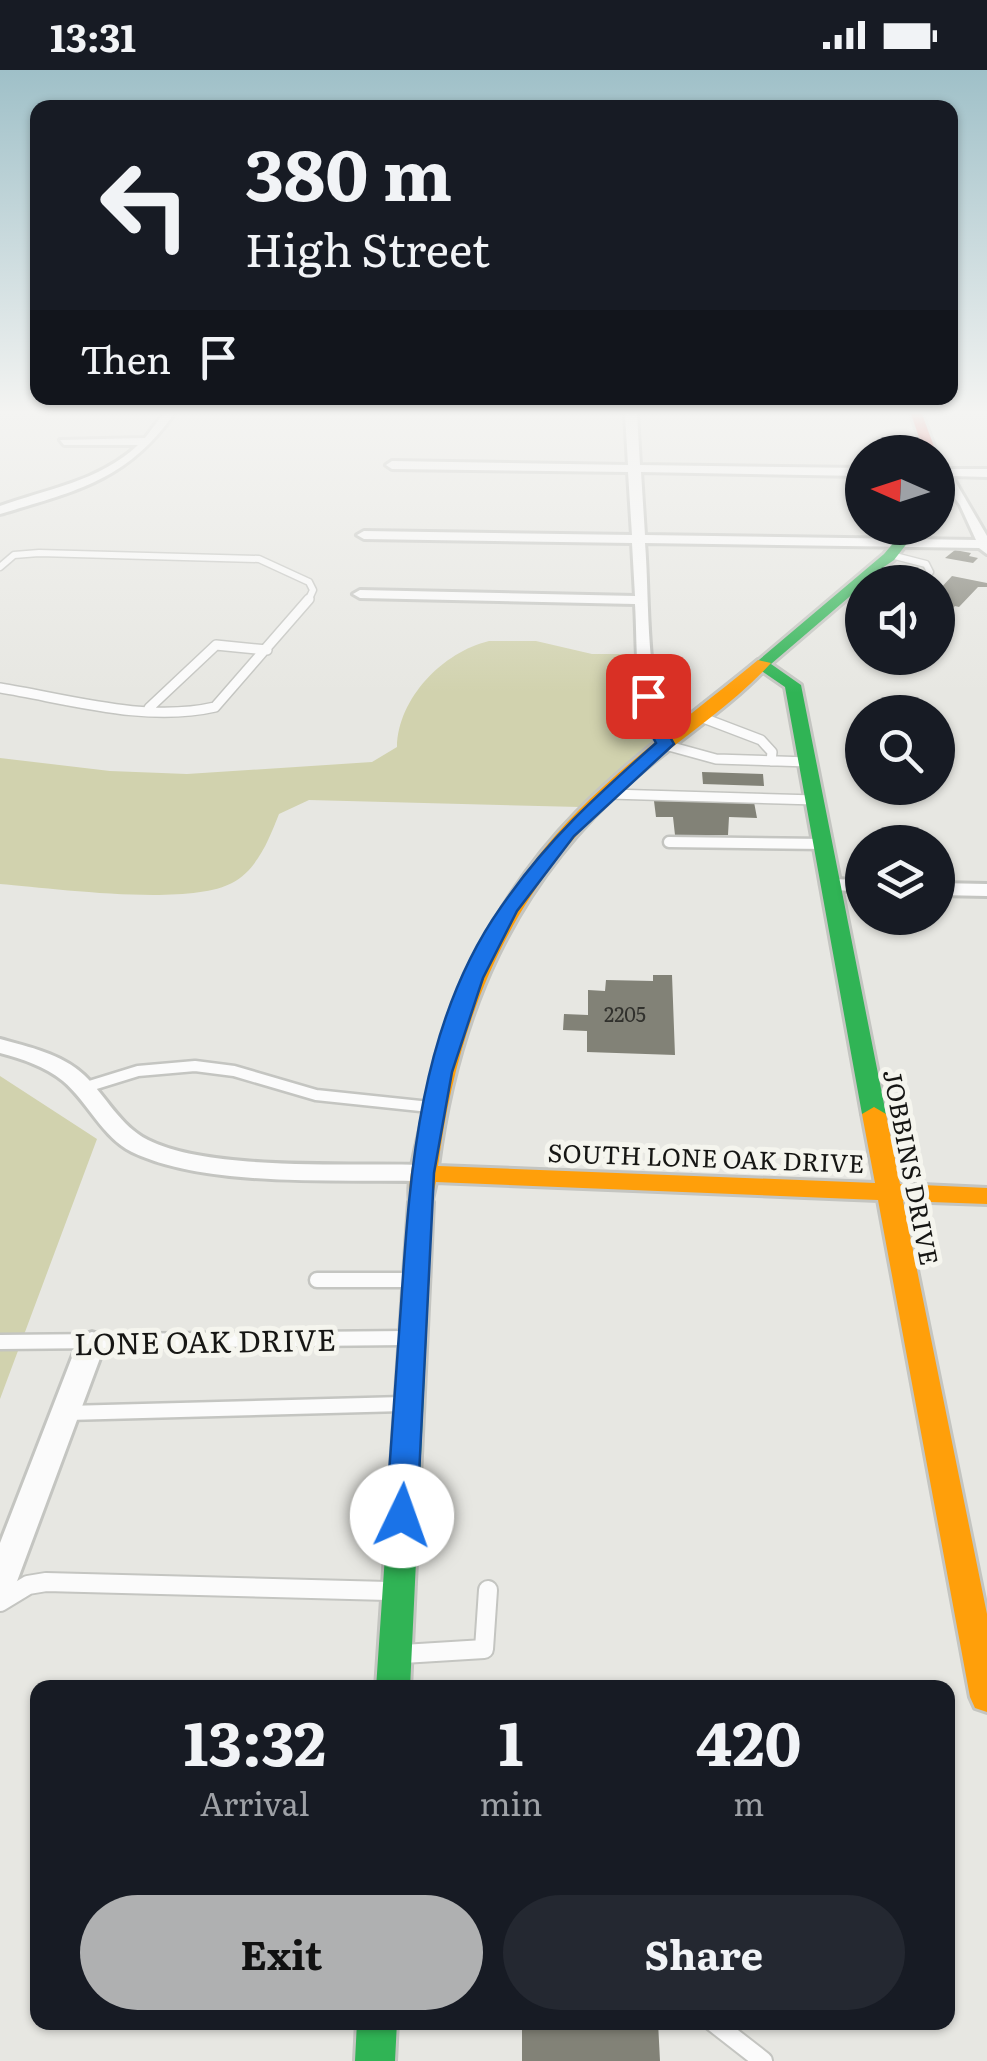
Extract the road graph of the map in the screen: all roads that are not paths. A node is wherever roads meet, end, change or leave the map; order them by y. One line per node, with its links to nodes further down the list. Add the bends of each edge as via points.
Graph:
1 (636, 507): 4 (street)
2 (962, 507): 9 (street)
3 (364, 535): 4 (street)
4 (638, 539): 5 (street); 15 (street)
5 (845, 541)
6 (898, 545): 10 (main road)
7 (904, 545): 11 (lane)
8 (955, 545): 9 (street)
9 (986, 546)
10 (878, 565)
11 (926, 565)
12 (0, 567): 16 (lane, via 14,555 38,553 265,560 313,590)
13 (360, 594): 15 (street)
14 (845, 595): 17 (main road)
15 (642, 600): 21 (street, via 648,696)
16 (268, 650): 19 (lane, via 216,646); 19 (lane, via 215,708)
17 (761, 664): 20 (main road); 23 (main road, JOBBINS DRIVE, via 792,685)
18 (0, 688): 19 (lane)
19 (149, 708)
20 (698, 716): 21 (main road); 22 (lane, via 760,740 772,752)
21 (664, 744): 22 (lane, via 716,759); 24 (main road)
22 (770, 761): 23 (lane)
23 (809, 762): 25 (main road, JOBBINS DRIVE)
24 (606, 794): 25 (lane); 34 (main road, via 553,848 508,910 472,978)
25 (816, 800): 27 (main road, JOBBINS DRIVE)
26 (668, 842): 27 (lane)
27 (824, 844): 28 (main road, JOBBINS DRIVE)
28 (832, 885): 29 (street); 36 (main road, JOBBINS DRIVE)
29 (845, 885)
30 (955, 889): 31 (street)
31 (987, 890)
32 (0, 1046): 33 (street, via 74,1076)
33 (83, 1088): 34 (lane, via 152,1067 202,1067 313,1094); 35 (street, via 122,1136 167,1155)
34 (434, 1108): 35 (main road)
35 (422, 1173): 36 (main road, SOUTH LONE OAK DRIVE); 39 (main road)
36 (888, 1192): 37 (main road, SOUTH LONE OAK DRIVE); 51 (main road, JOBBINS DRIVE)
37 (987, 1196)
38 (317, 1280): 39 (lane)
39 (415, 1280): 40 (main road)
40 (411, 1338): 42 (lane, LONE OAK DRIVE); 43 (main road)
41 (0, 1342): 42 (lane, LONE OAK DRIVE)
42 (92, 1342): 44 (street)
43 (408, 1404): 44 (lane); 47 (main road)
44 (64, 1413): 45 (street)
45 (0, 1584)
46 (488, 1590): 49 (lane, via 484,1649)
47 (398, 1591): 48 (lane, via 46,1582); 49 (main road)
48 (0, 1602)
49 (394, 1655): 50 (main road)
50 (392, 1680)
51 (987, 1697)
52 (377, 2030): 54 (main road)
53 (723, 2030): 55 (lane)
54 (375, 2061)
55 (764, 2061)

